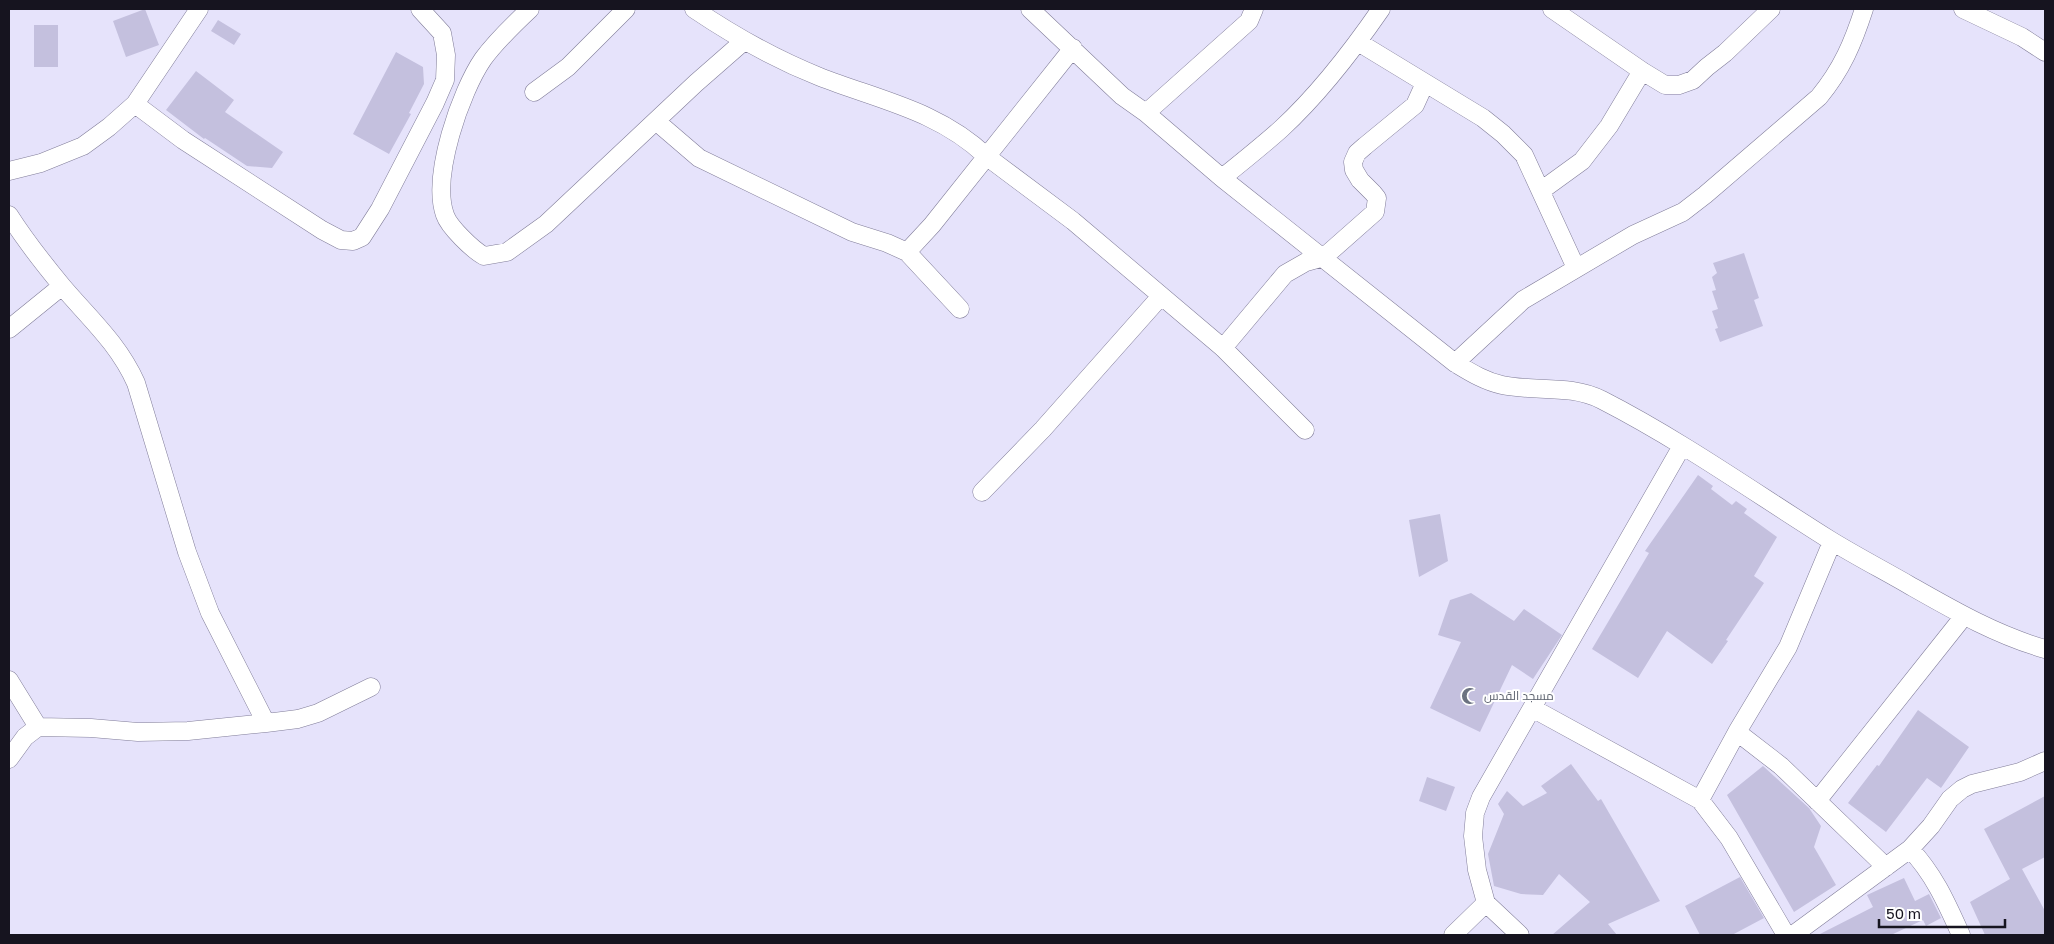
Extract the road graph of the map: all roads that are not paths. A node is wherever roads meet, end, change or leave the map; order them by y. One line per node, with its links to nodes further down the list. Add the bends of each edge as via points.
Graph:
1 (200, 9): 20 (street)
2 (420, 9): 20 (street, via 442,33 446,55 445,80 380,209 362,237 353,241 341,240 322,230 183,140)
3 (530, 9): 22 (street, via 496,42 467,88 453,124 442,176 445,216 481,254 489,256 507,252 546,224)
4 (626, 9): 19 (street, via 568,67)
5 (694, 9): 13 (street)
6 (1030, 9): 15 (street)
7 (1254, 9): 21 (street, via 1249,21)
8 (1381, 9): 14 (street)
9 (1771, 9): 17 (street, via 1693,80 1665,84)
10 (1864, 9): 30 (street, via 1855,39 1834,78 1819,97 1683,212 1633,235)
11 (1963, 9): 16 (street, via 2022,37)
12 (1563, 12): 17 (street)
13 (744, 41): 22 (street); 23 (street, via 822,78 921,112 976,146)
14 (1358, 42): 18 (street); 25 (street, via 1281,128)
15 (1073, 48): 21 (street, via 1122,96); 23 (street)
16 (2045, 52)
17 (1642, 71): 26 (street, via 1609,126 1582,160)
18 (1425, 83): 26 (street, via 1503,134 1524,155); 29 (street, via 1415,105 1357,153 1354,170 1374,193 1377,207)
19 (534, 92)
20 (135, 104): 24 (street, via 83,146 41,164)
21 (1146, 113): 25 (street)
22 (657, 122): 28 (street, via 699,158 852,232)
23 (986, 156): 28 (street); 32 (street, via 1073,221)
24 (9, 171)
25 (1222, 178): 29 (street)
26 (1542, 190): 30 (street)
27 (9, 215): 31 (street)
28 (907, 252): 33 (street)
29 (1324, 257): 35 (street, via 1306,262 1285,274); 36 (street)
30 (1576, 268): 36 (street, via 1523,300)
31 (62, 286): 34 (street); 46 (street, via 112,341 136,382 187,552 210,613)
32 (1161, 296): 35 (street); 39 (street)
33 (960, 309)
34 (9, 328)
35 (1223, 348): 37 (street)
36 (1455, 362): 38 (street, via 1482,380 1504,386 1552,388 1600,399)
37 (1305, 430)
38 (1682, 446): 40 (street); 45 (street)
39 (982, 492)
40 (1832, 542): 41 (street); 48 (street, via 1788,647)
41 (1964, 616): 42 (street); 52 (street)
42 (2045, 649)
43 (9, 680): 47 (street)
44 (371, 687): 46 (street, via 298,719)
45 (1532, 708): 51 (street); 55 (street, via 1475,813 1472,836)
46 (266, 723): 47 (street, via 188,731 138,732)
47 (38, 727): 49 (street, via 24,737)
48 (1737, 732): 51 (street); 52 (street, via 1781,766)
49 (9, 759)
50 (2042, 769): 53 (street, via 1962,789 1950,799)
51 (1700, 800): 58 (street, via 1729,838)
52 (1817, 801): 54 (street)
53 (1910, 849): 54 (street); 60 (street, via 1935,880)
54 (1886, 867): 59 (street)
55 (1486, 902): 56 (street); 57 (street)
56 (1453, 935)
57 (1520, 935)
58 (1786, 935)
59 (1793, 935)
60 (1961, 935)

